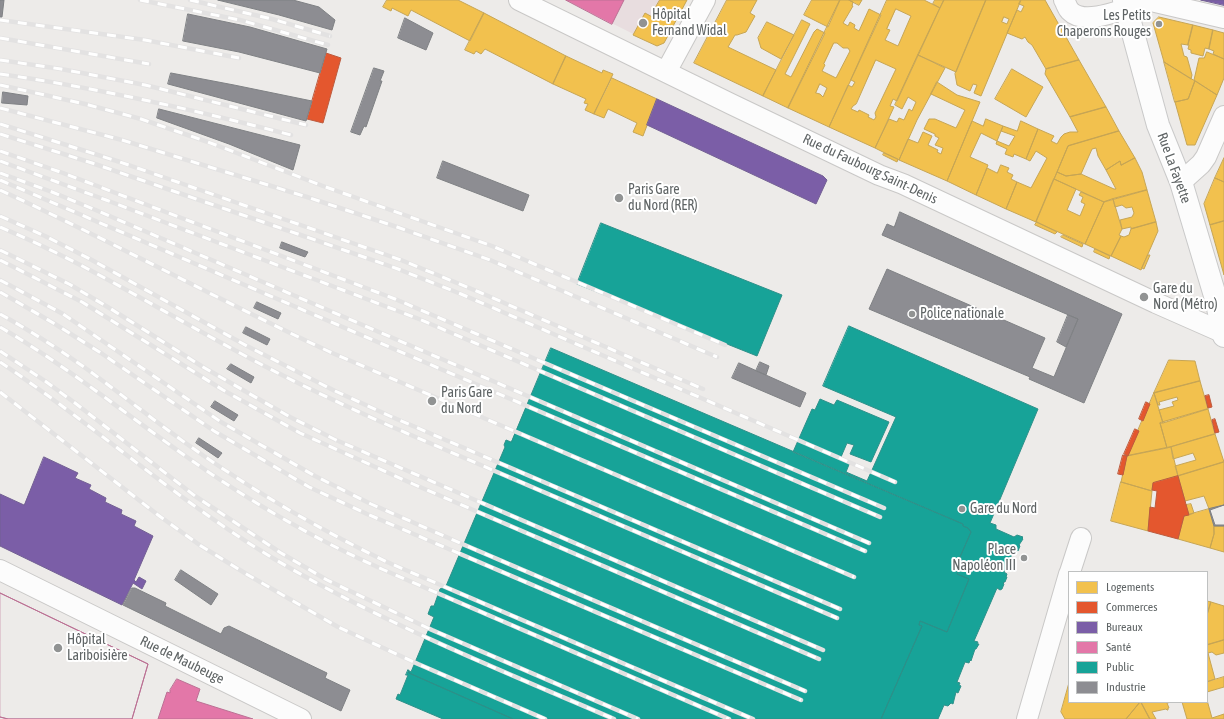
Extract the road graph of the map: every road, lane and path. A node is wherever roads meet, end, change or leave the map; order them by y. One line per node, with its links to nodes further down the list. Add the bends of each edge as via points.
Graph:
1 (519, 0): 6 (street, Rue du Faubourg Saint-Denis)
2 (705, 0): 6 (street)
3 (1064, 0): 4 (street, via 1074,14 1085,17)
4 (1126, 5): 5 (street, via 1151,1); 8 (main road, Rue La Fayette, via 1158,125)
5 (1224, 18)
6 (666, 72): 9 (street, Rue du Faubourg Saint-Denis, via 879,175)
7 (1224, 116): 8 (street, via 1206,157)
8 (1181, 182): 9 (main road, Rue La Fayette)
9 (1224, 334)
10 (1081, 538): 12 (street)
11 (0, 570): 14 (street, Rue de Maubeuge)
12 (1070, 571)
13 (1068, 576): 15 (street)
14 (300, 719)
15 (1027, 719)

